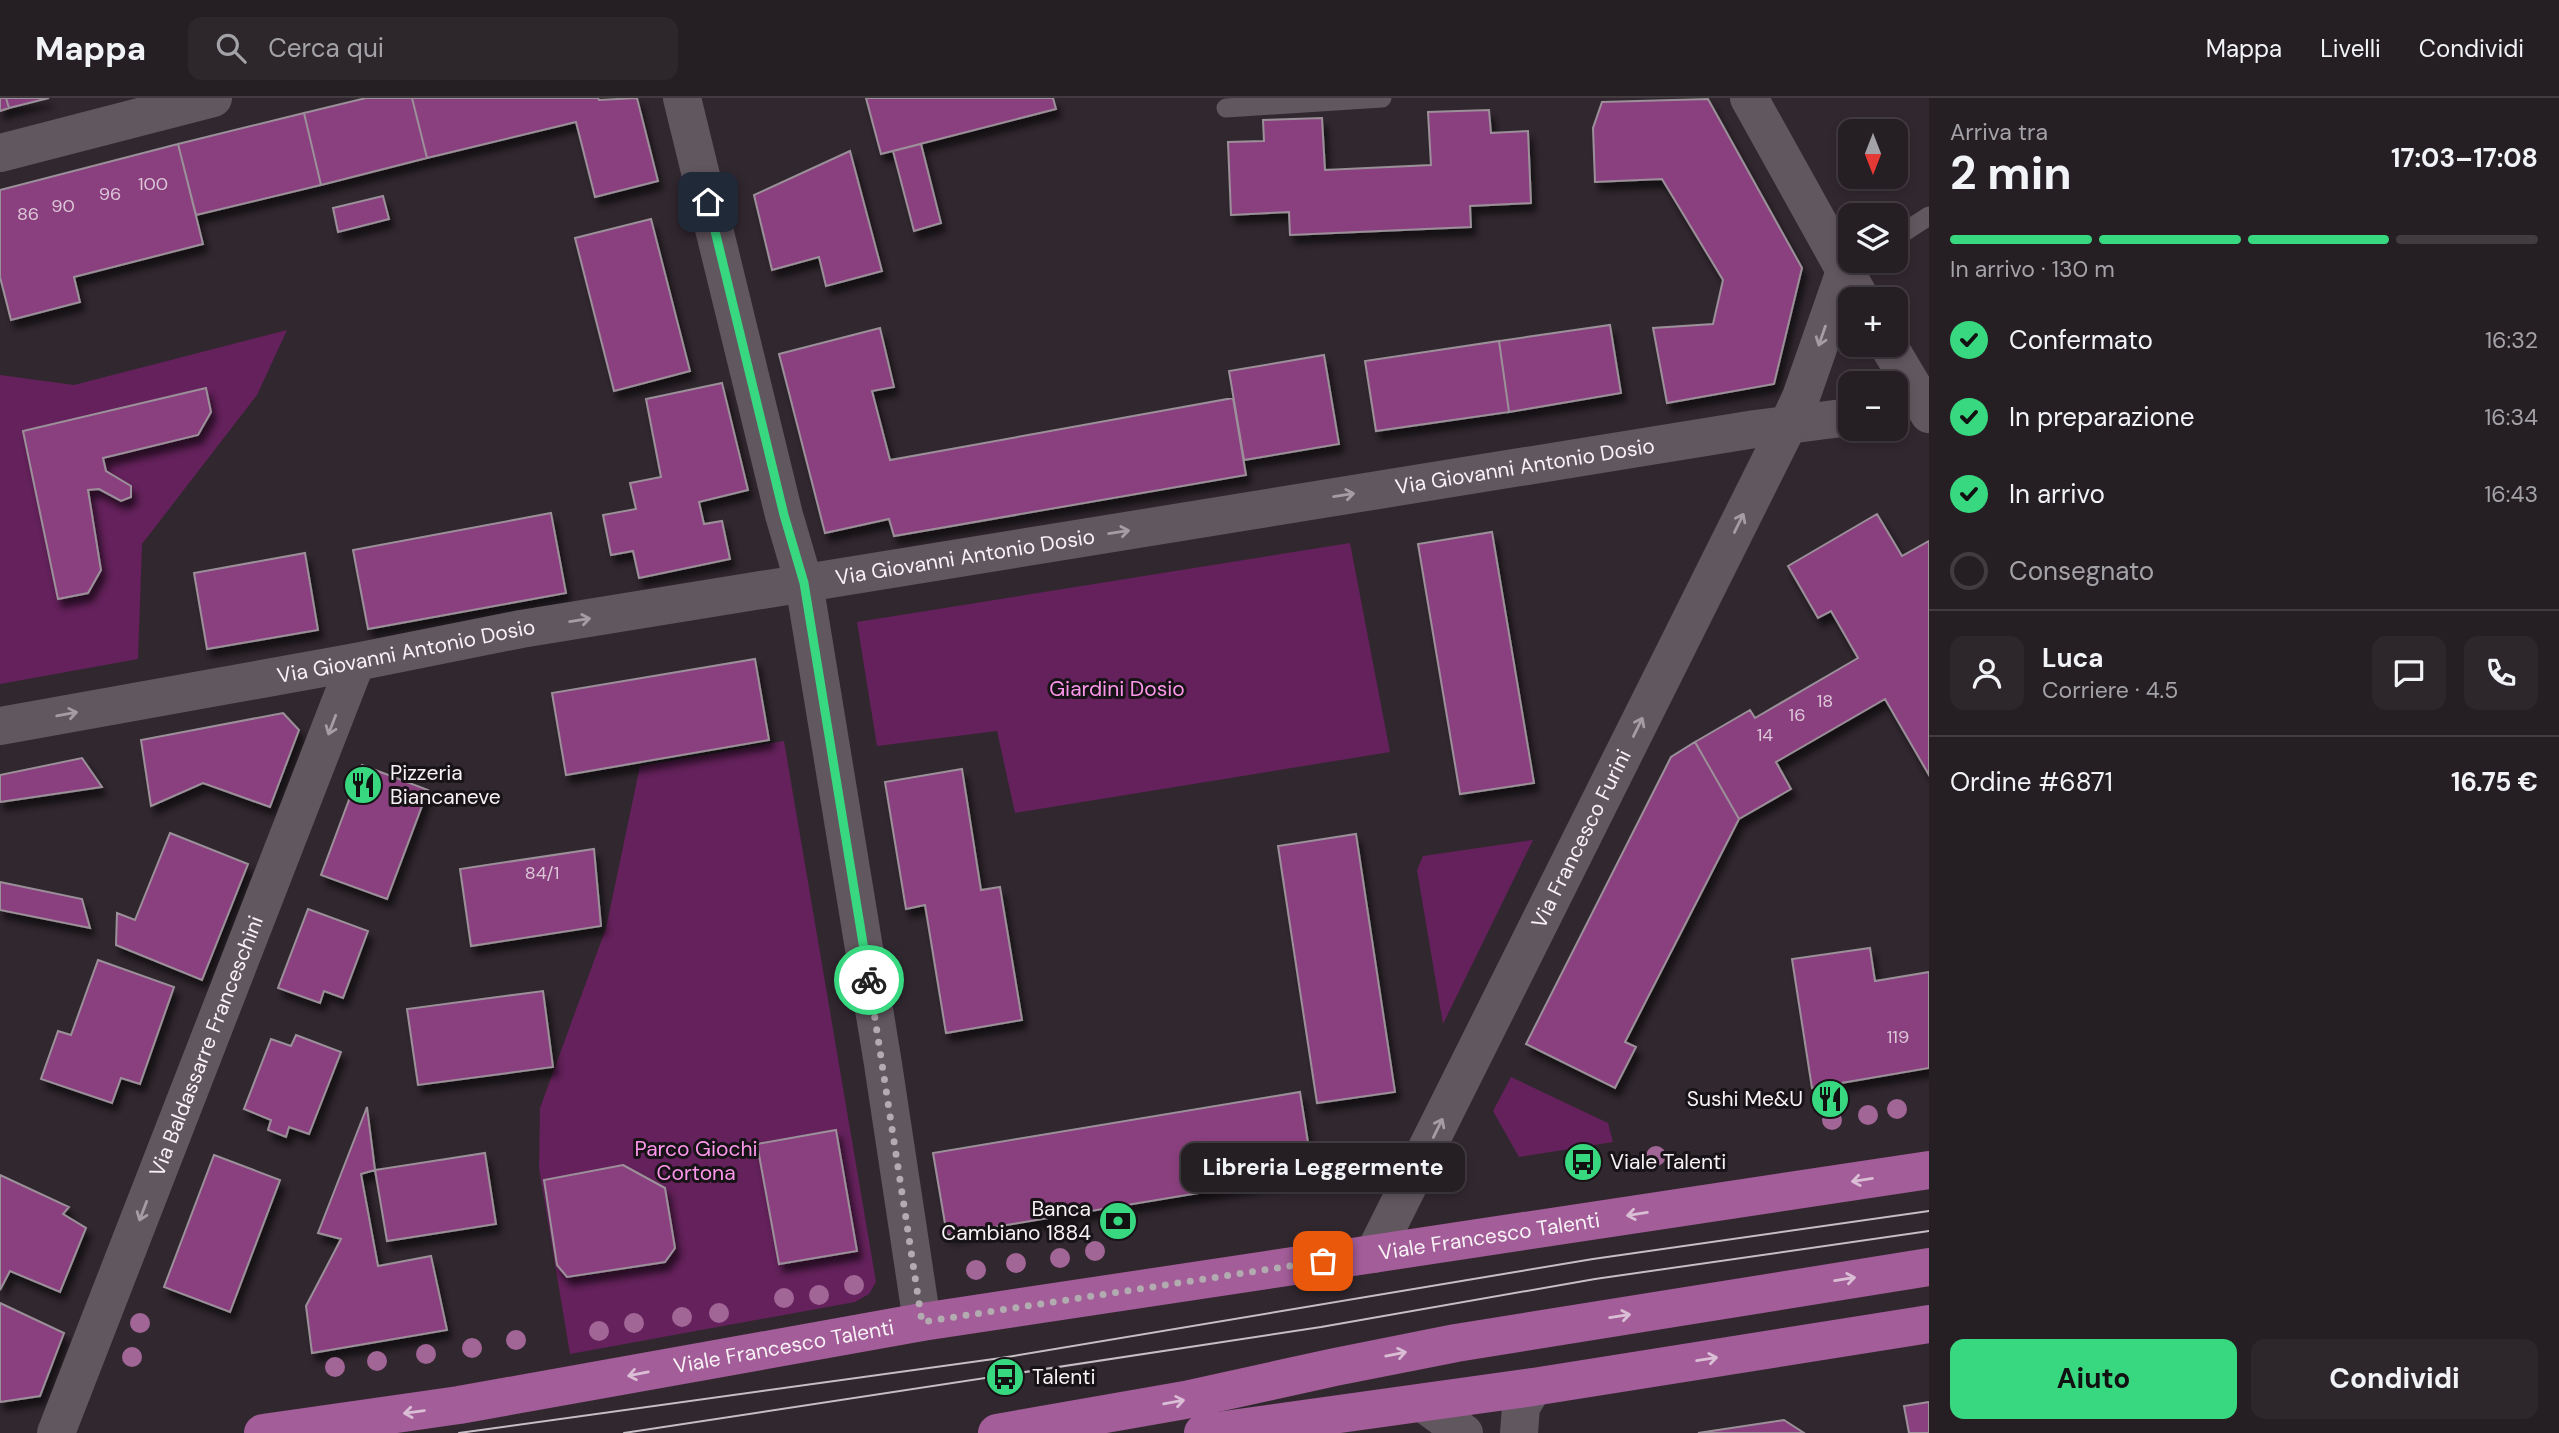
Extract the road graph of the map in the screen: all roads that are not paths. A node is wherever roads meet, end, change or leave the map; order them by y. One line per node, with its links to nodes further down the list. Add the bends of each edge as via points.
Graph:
1 (213, 98): 5 (street)
2 (682, 98): 15 (street)
3 (1382, 98): 6 (lane)
4 (1749, 98): 10 (street)
5 (146, 108): 7 (street)
6 (1226, 108)
7 (0, 153)
8 (1929, 216): 9 (lane)
9 (1908, 230)
10 (1855, 277): 14 (street, Via Francesco Furini, one-way to 14)
11 (1894, 357): 12 (street)
12 (1919, 409)
13 (1838, 419): 14 (street, Via Giovanni Antonio Dosio)
14 (1788, 425): 15 (street, Via Giovanni Antonio Dosio, one-way to 14); 19 (street, Via Francesco Furini, one-way to 14)
15 (804, 583): 16 (street, Via Giovanni Antonio Dosio, one-way to 15, via 522,629); 21 (street)
16 (356, 662): 17 (street, Via Giovanni Antonio Dosio, one-way to 16); 27 (street, Via Baldassarre Franceschini, one-way to 27)
17 (0, 726)
18 (1929, 1170): 19 (main road, Viale Francesco Talenti, one-way to 19)
19 (1374, 1254): 21 (main road, Viale Francesco Talenti)
20 (1929, 1266): 25 (main road, one-way to 20, via 1444,1345)
21 (922, 1322): 28 (main road, Viale Francesco Talenti, one-way to 28, via 459,1405)
22 (1929, 1324): 23 (main road, one-way to 22)
23 (1533, 1387): 24 (main road); 33 (street, via 1521,1407)
24 (1423, 1404): 26 (main road); 32 (street)
25 (1058, 1423): 29 (main road); 30 (main road)
26 (1321, 1424): 31 (main road)
27 (56, 1433)
28 (263, 1433)
29 (997, 1433)
30 (1163, 1433)
31 (1203, 1433)
32 (1464, 1433)
33 (1519, 1433)

